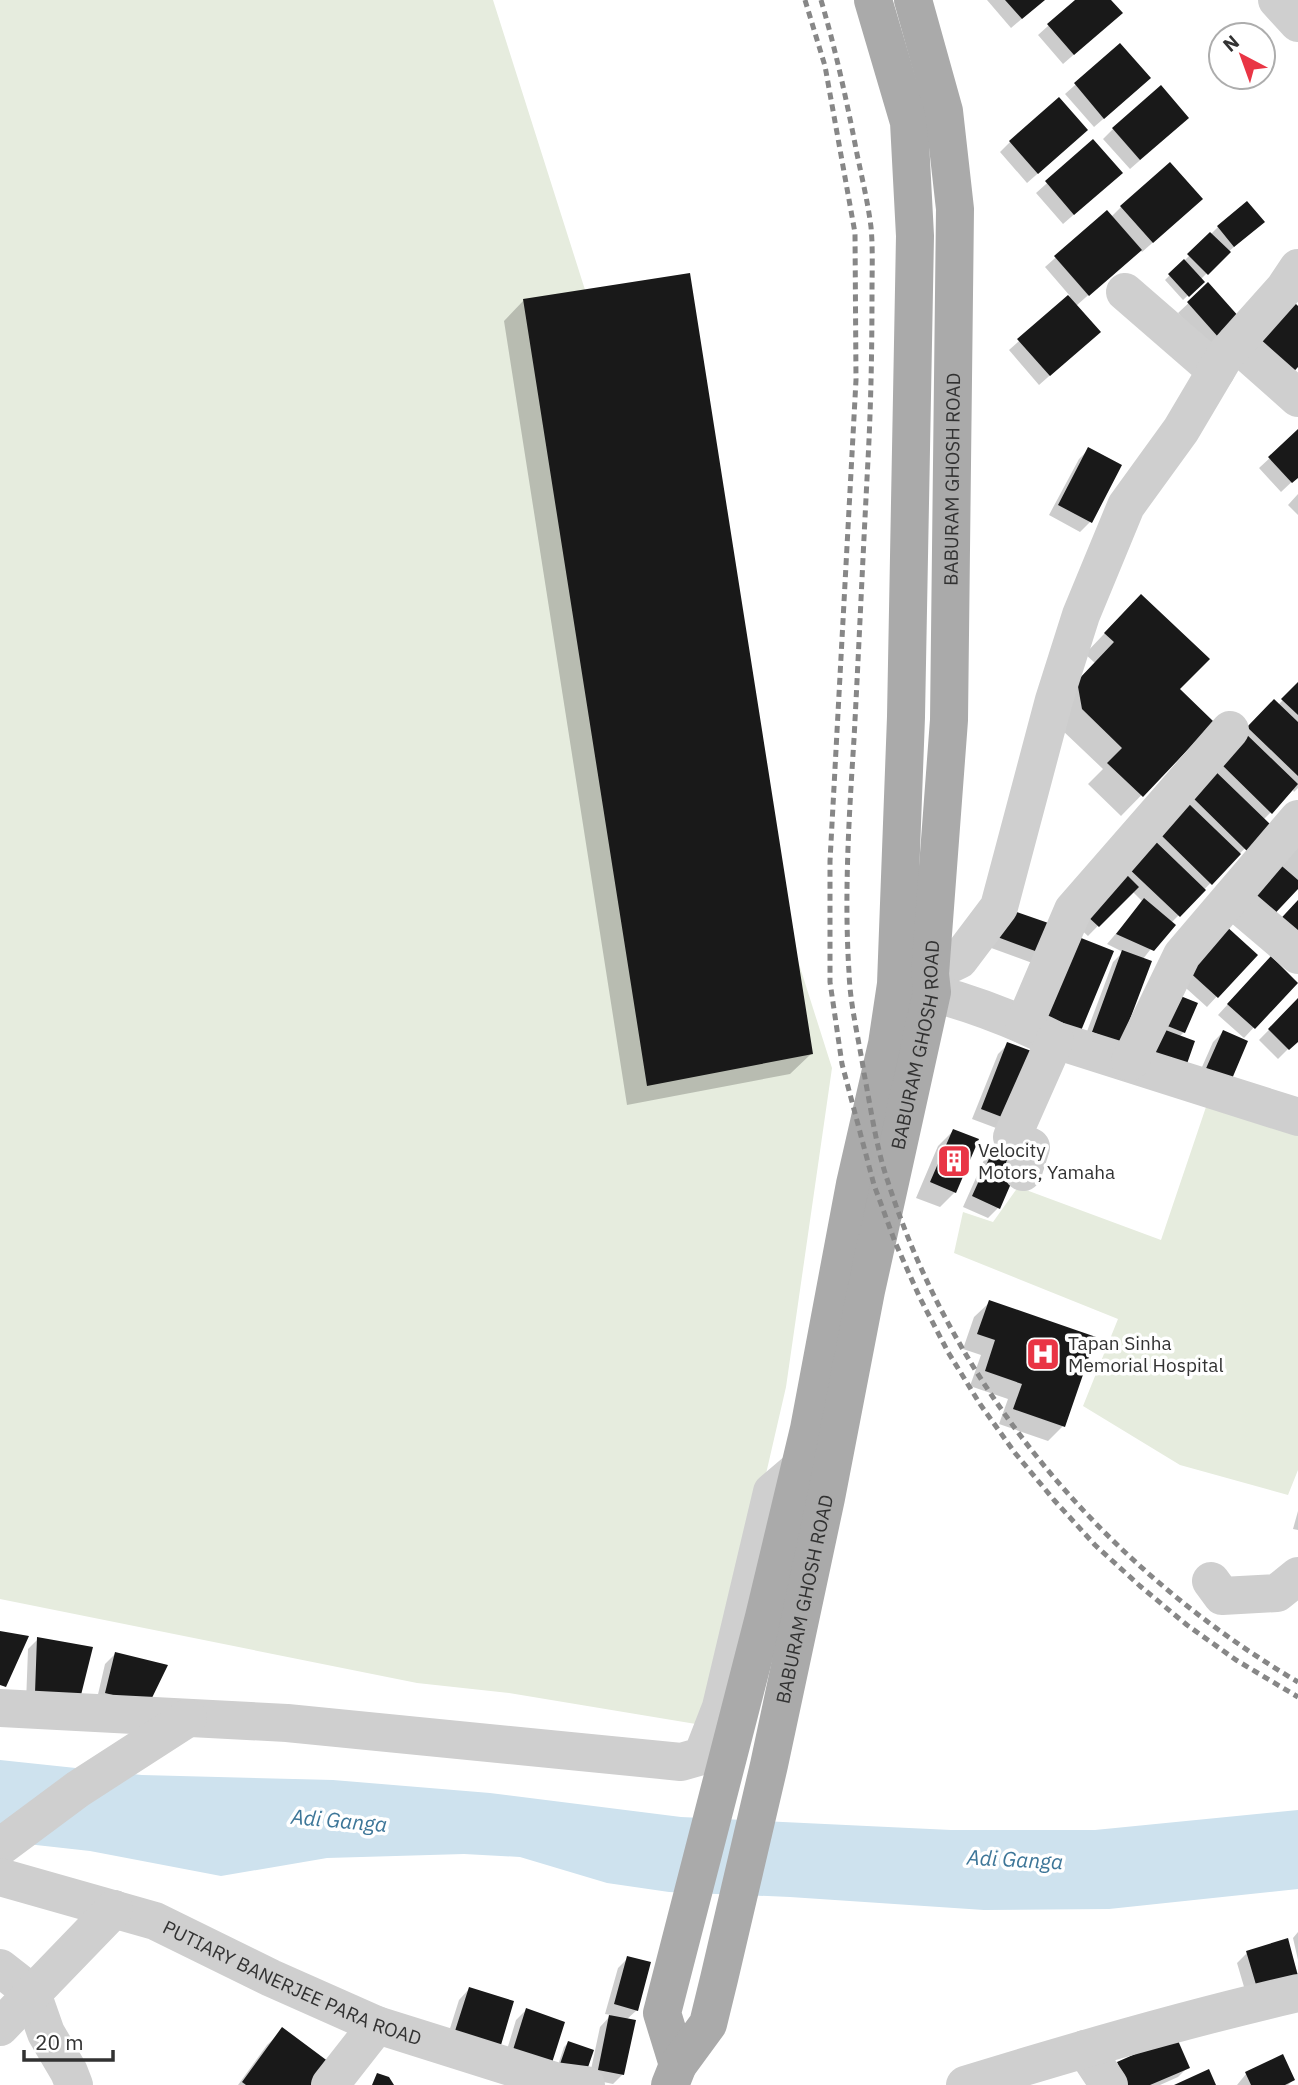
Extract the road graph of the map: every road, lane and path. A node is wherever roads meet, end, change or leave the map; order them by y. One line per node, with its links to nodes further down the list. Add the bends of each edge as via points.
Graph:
1 (873, 0): 13 (main road, BABURAM GHOSH ROAD, via 909,122 915,236 906,717)
2 (913, 0): 13 (main road, BABURAM GHOSH ROAD, via 944,111 955,209 949,720)
3 (1277, 0): 4 (street)
4 (1298, 23)
5 (1293, 286): 7 (street)
6 (1125, 292): 7 (street)
7 (1226, 357): 8 (street); 13 (street, via 1126,506 1081,615 999,907 960,960)
8 (1298, 398)
9 (1230, 730): 14 (street, via 1073,910)
10 (1298, 819): 11 (street)
11 (1231, 898): 12 (street); 15 (street, via 1181,956)
12 (1298, 955)
13 (920, 983): 14 (street); 18 (main road, BABURAM GHOSH ROAD, via 866,1291)
14 (1040, 1032): 15 (street); 17 (street, via 1012,1137 1031,1147)
15 (1130, 1062): 16 (street)
16 (1298, 1117)
17 (1024, 1172)
18 (806, 1488): 22 (street, via 772,1492 721,1707 702,1756 681,1762 287,1723); 32 (main road, BABURAM GHOSH ROAD, via 769,1765 708,2024); 32 (main road, BABURAM GHOSH ROAD, via 764,1617 662,2013)
19 (1298, 1576): 20 (street, via 1278,1592 1222,1596)
20 (1211, 1581)
21 (0, 1708): 22 (street)
22 (188, 1718): 23 (street, via 78,1789)
23 (0, 1847)
24 (0, 1877): 25 (street, PUTIARY BANERJEE PARA ROAD)
25 (114, 1909): 27 (street); 29 (street, PUTIARY BANERJEE PARA ROAD, via 155,1921)
26 (0, 1968): 27 (street)
27 (32, 1993): 30 (street); 33 (street, via 46,2033)
28 (1298, 1993): 31 (street)
29 (377, 2025): 34 (street); 35 (street, PUTIARY BANERJEE PARA ROAD, via 555,2081)
30 (0, 2027)
31 (1084, 2049): 36 (street); 37 (street)
32 (674, 2075)
33 (74, 2085)
34 (330, 2085)
35 (586, 2085)
36 (965, 2085)
37 (1109, 2085)

